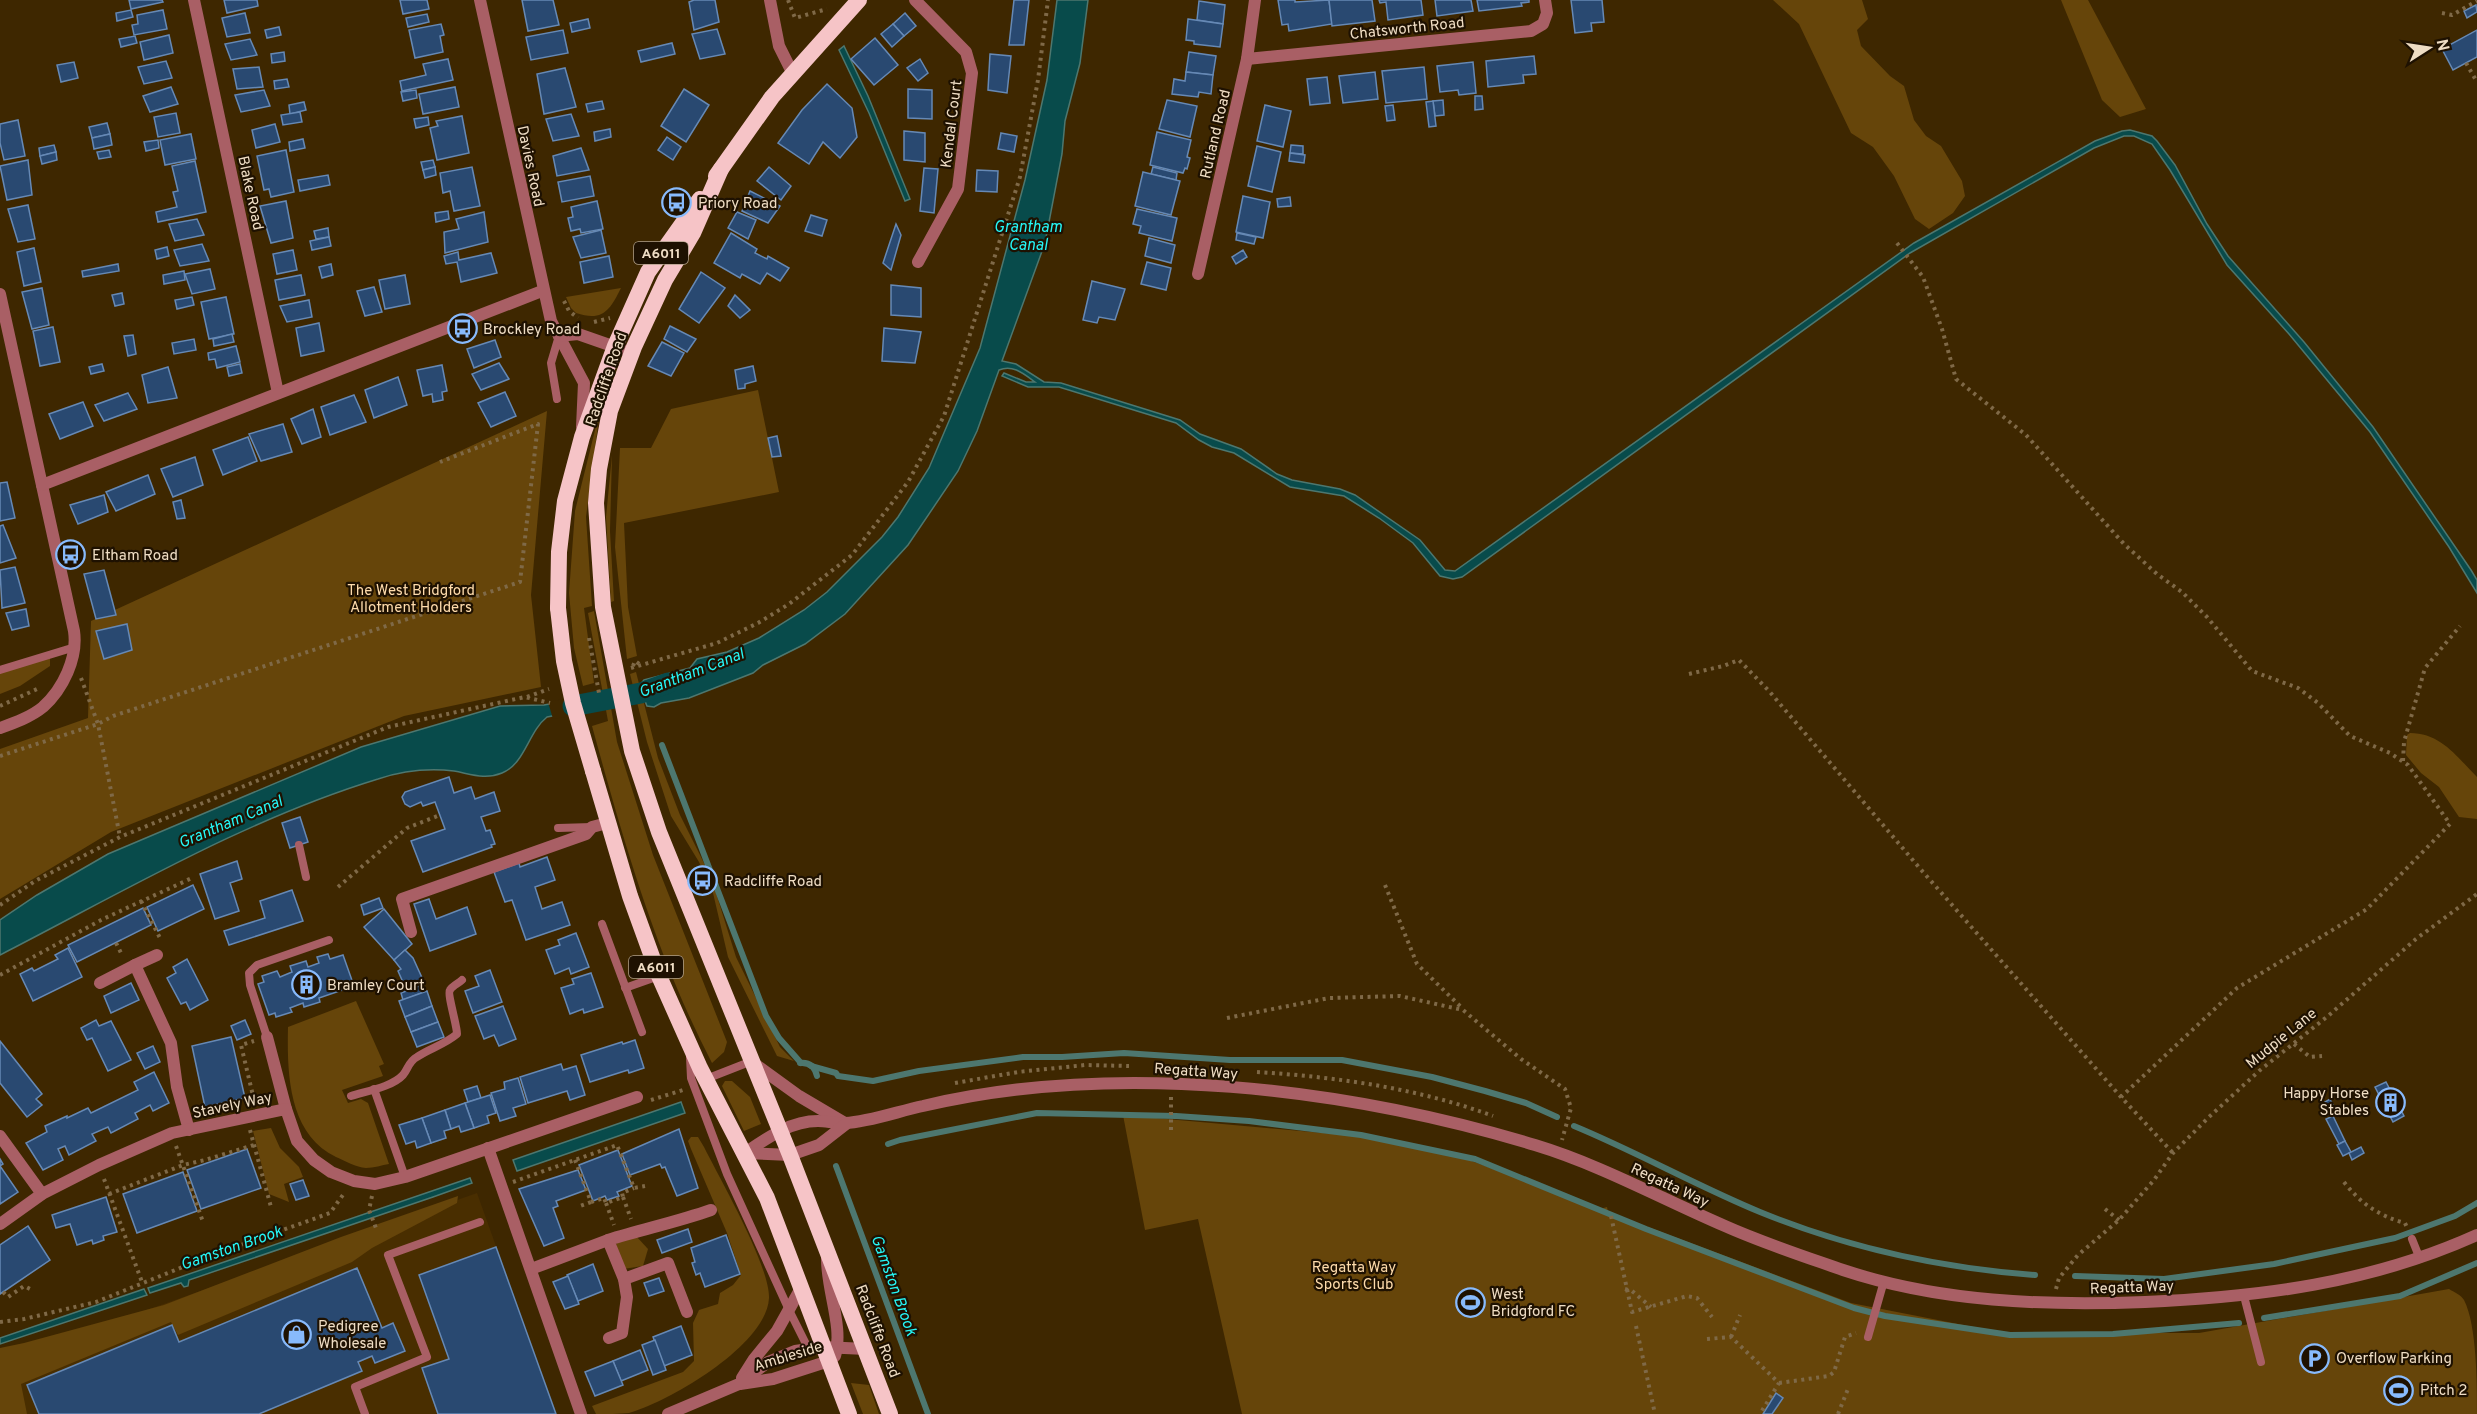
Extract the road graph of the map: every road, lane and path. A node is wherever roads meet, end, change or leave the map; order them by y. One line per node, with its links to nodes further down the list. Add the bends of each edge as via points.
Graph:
1 (194, 0): 30 (street, Blake Road)
2 (480, 0): 21 (street, Davies Road)
3 (770, 0): 15 (street, via 779,46)
4 (788, 0): 11 (path, via 795,18)
5 (859, 0): 15 (highway, Radcliffe Road / A6011)
6 (915, 0): 19 (street, Kendal Court, via 966,52 972,73 958,189)
7 (1048, 0): 39 (path, via 1020,177 944,416 908,482 852,555 789,604 717,643 642,666 635,661)
8 (1255, 0): 13 (street, Rutland Road)
9 (1545, 0): 13 (street, Chatsworth Road, via 1543,24 1531,31)
10 (2477, 1): 12 (path, via 2452,15)
11 (829, 9)
12 (2442, 13)
13 (1247, 59): 20 (street, Rutland Road)
14 (2466, 63): 16 (path)
15 (792, 72): 17 (highway, Radcliffe Road / A6011)
16 (2477, 82)
17 (721, 169): 28 (highway, Radcliffe Road / A6011, via 648,272); 29 (highway, Radcliffe Road / A6011)
18 (1898, 243): 50 (path, via 1923,277 1956,379 2026,435 2124,544 2207,617 2252,671 2298,688 2350,736)
19 (918, 262)
20 (1198, 274)
21 (542, 291): 27 (street, Davies Road, via 550,321); 30 (street)
22 (0, 294): 34 (street)
23 (561, 294): 25 (path, via 569,311)
24 (616, 309): 26 (path, via 610,318)
25 (584, 321)
26 (590, 323)
27 (559, 336): 28 (street, via 578,334); 31 (lane, via 551,363); 32 (street, Davies Road, via 584,383)
28 (615, 346): 29 (street); 32 (highway, Radcliffe Road / A6011)
29 (632, 352): 82 (highway, Radcliffe Road / A6011, via 610,411 598,469 596,503 603,608 632,751 659,832)
30 (278, 393): 34 (street)
31 (557, 399)
32 (582, 437): 52 (highway, Radcliffe Road / A6011, bridge, via 565,501 558,608 569,682 593,771)
33 (440, 462): 47 (path, via 538,424 520,582)
34 (42, 485): 37 (street, via 74,631)
35 (2460, 626): 50 (path, via 2425,668 2404,742)
36 (588, 630): 43 (path)
37 (74, 652): 38 (lane); 47 (path); 48 (street, via 61,685 43,707)
38 (0, 670)
39 (626, 670)
40 (1689, 674): 87 (path, via 1739,660)
41 (44, 681): 46 (path, via 37,689)
42 (549, 689): 44 (path)
43 (599, 693)
44 (525, 697): 45 (path); 54 (path, via 388,727)
45 (549, 703)
46 (0, 706)
47 (98, 724): 49 (path); 54 (path)
48 (0, 728)
49 (0, 756)
50 (2403, 761): 87 (path, via 2450,824 2367,909 2237,988)
51 (440, 815): 59 (path, via 407,828)
52 (599, 825): 53 (lane); 66 (street, via 586,834 402,899); 71 (highway, Radcliffe Road / A6011)
53 (558, 828)
54 (120, 837): 62 (path, via 35,881)
55 (299, 845): 56 (lane)
56 (306, 877)
57 (192, 878): 61 (path)
58 (1385, 885): 75 (path, via 1417,964)
59 (338, 887)
60 (2477, 894): 79 (path, Mudpie Lane, via 2416,939)
61 (141, 901): 63 (path); 68 (path, via 168,950)
62 (0, 905)
63 (103, 919): 65 (path); 70 (path)
64 (602, 924): 74 (lane)
65 (106, 926)
66 (411, 932)
67 (329, 940): 78 (lane, via 257,965 249,974)
68 (157, 955): 69 (street)
69 (135, 965): 73 (street); 93 (street, via 171,1043 177,1087)
70 (0, 975)
71 (659, 976): 74 (lane); 80 (highway, Radcliffe Road / A6011)
72 (462, 980): 84 (lane, via 448,995 457,1034 416,1057 396,1080)
73 (100, 982)
74 (625, 988): 77 (lane)
75 (1463, 1010): 76 (path, via 1400,996 1329,998); 98 (path, via 1521,1059 1565,1089 1571,1108)
76 (1227, 1018)
77 (642, 1032)
78 (267, 1037): 89 (street); 90 (path, via 241,1045)
79 (2294, 1044): 81 (path, via 2310,1057); 102 (path, Mudpie Lane, via 2259,1071)
80 (690, 1048): 83 (highway, Radcliffe Road / A6011); 148 (lane, Radcliffe Road, via 691,1078 723,1163)
81 (2322, 1056)
82 (752, 1061): 83 (lane); 92 (street); 94 (highway, Radcliffe Road / A6011)
83 (706, 1079): 101 (highway, Radcliffe Road / A6011)
84 (374, 1089): 86 (lane); 107 (lane)
85 (682, 1089): 88 (path, via 648,1101)
86 (351, 1096)
87 (2121, 1096): 102 (path)
88 (637, 1097): 100 (street, Stavely Way)
89 (286, 1109): 90 (street, Stavely Way); 108 (street, Stavely Way, via 297,1141 314,1160)
90 (252, 1117): 93 (street, Stavely Way); 99 (path)
91 (1170, 1118): 95 (path)
92 (846, 1124): 94 (street, Regatta Way, via 814,1121); 103 (street, Regatta Way, via 819,1145); 140 (street, Regatta Way, via 978,1093 1071,1084 1161,1084 1310,1097 1425,1115 1538,1146 1624,1180 1729,1229)
93 (189, 1130): 96 (street, Stavely Way)
94 (779, 1130): 101 (street, Regatta Way); 103 (highway, Radcliffe Road / A6011)
95 (1171, 1130)
96 (172, 1133): 105 (street, Stavely Way); 106 (path)
97 (0, 1136): 113 (street)
98 (1562, 1140)
99 (254, 1145): 106 (path); 119 (path)
100 (488, 1148): 107 (street, Stavely Way); 110 (street)
101 (745, 1153): 103 (street, Regatta Way); 142 (highway, Radcliffe Road / A6011, via 767,1198)
102 (2173, 1153): 124 (path, Mudpie Lane)
103 (790, 1155): 135 (highway, Radcliffe Road / A6011)
104 (575, 1160): 110 (path); 112 (path, via 617,1145); 116 (path)
105 (99, 1165): 113 (street, Stavely Way); 114 (path)
106 (183, 1165): 114 (path); 125 (path)
107 (405, 1178): 108 (street, Stavely Way, via 375,1184)
108 (354, 1181): 141 (path, via 330,1212)
109 (2344, 1182): 128 (path, via 2355,1196 2385,1218)
110 (502, 1186): 137 (street)
111 (645, 1186): 112 (path)
112 (634, 1188): 115 (path, via 622,1193)
113 (42, 1194): 129 (street, Stavely Way)
114 (109, 1194): 141 (path)
115 (623, 1197): 117 (path); 127 (path)
116 (591, 1202): 117 (path, via 604,1198); 118 (path)
117 (606, 1203): 131 (path)
118 (580, 1206)
119 (271, 1207)
120 (2104, 1209): 124 (path)
121 (369, 1210): 130 (path)
122 (711, 1210): 134 (street)
123 (1611, 1216): 144 (path)
124 (2119, 1220): 138 (path, Mudpie Lane, via 2078,1255)
125 (203, 1222)
126 (480, 1222): 165 (lane, via 388,1255 427,1357 355,1387)
127 (632, 1223)
128 (2405, 1223)
129 (0, 1224)
130 (376, 1228)
131 (615, 1228)
132 (2477, 1235): 136 (street, Regatta Way)
133 (2412, 1239): 136 (lane)
134 (608, 1240): 137 (street); 139 (street)
135 (827, 1248): 159 (highway, Radcliffe Road / A6011); 160 (street, Ambleside, via 826,1275 838,1332)
136 (2420, 1259): 146 (street, Regatta Way, via 2349,1279)
137 (531, 1269): 166 (street)
138 (2060, 1278)
139 (624, 1279): 149 (street, via 668,1263); 157 (street, via 627,1297 622,1333)
140 (1884, 1281): 146 (street, Regatta Way, via 1968,1296 2055,1303); 156 (lane)
141 (142, 1282): 152 (path, via 96,1302)
142 (801, 1288): 148 (street); 160 (highway, Radcliffe Road / A6011)
143 (30, 1289): 145 (path, via 24,1286 8,1297)
144 (1626, 1289): 147 (path); 147 (path, via 1632,1312)
145 (3, 1292)
146 (2244, 1296): 161 (lane)
147 (1651, 1307): 151 (path, via 1687,1296 1697,1298)
148 (789, 1310): 160 (lane, Radcliffe Road); 163 (street)
149 (687, 1312)
150 (1740, 1315): 155 (path)
151 (1712, 1317)
152 (0, 1322)
153 (1862, 1325): 162 (path, via 1858,1332 1845,1337 1834,1372 1829,1376)
154 (1636, 1326): 170 (path)
155 (1731, 1337): 158 (path); 162 (path)
156 (1868, 1337)
157 (609, 1338)
158 (1707, 1339)
159 (866, 1349): 160 (street, Ambleside); 169 (highway, Radcliffe Road / A6011)
160 (824, 1351): 163 (street, Ambleside, via 773,1379); 163 (street, Ambleside, via 795,1351 768,1362); 168 (highway, Radcliffe Road / A6011)
161 (2261, 1362)
162 (1779, 1383): 171 (path)
163 (739, 1384): 167 (street, Ambleside)
164 (1848, 1389): 172 (path)
165 (365, 1414)
166 (581, 1414)
167 (668, 1414)
168 (849, 1414)
169 (890, 1414)
170 (1655, 1414)
171 (1760, 1414)
172 (1838, 1414)

